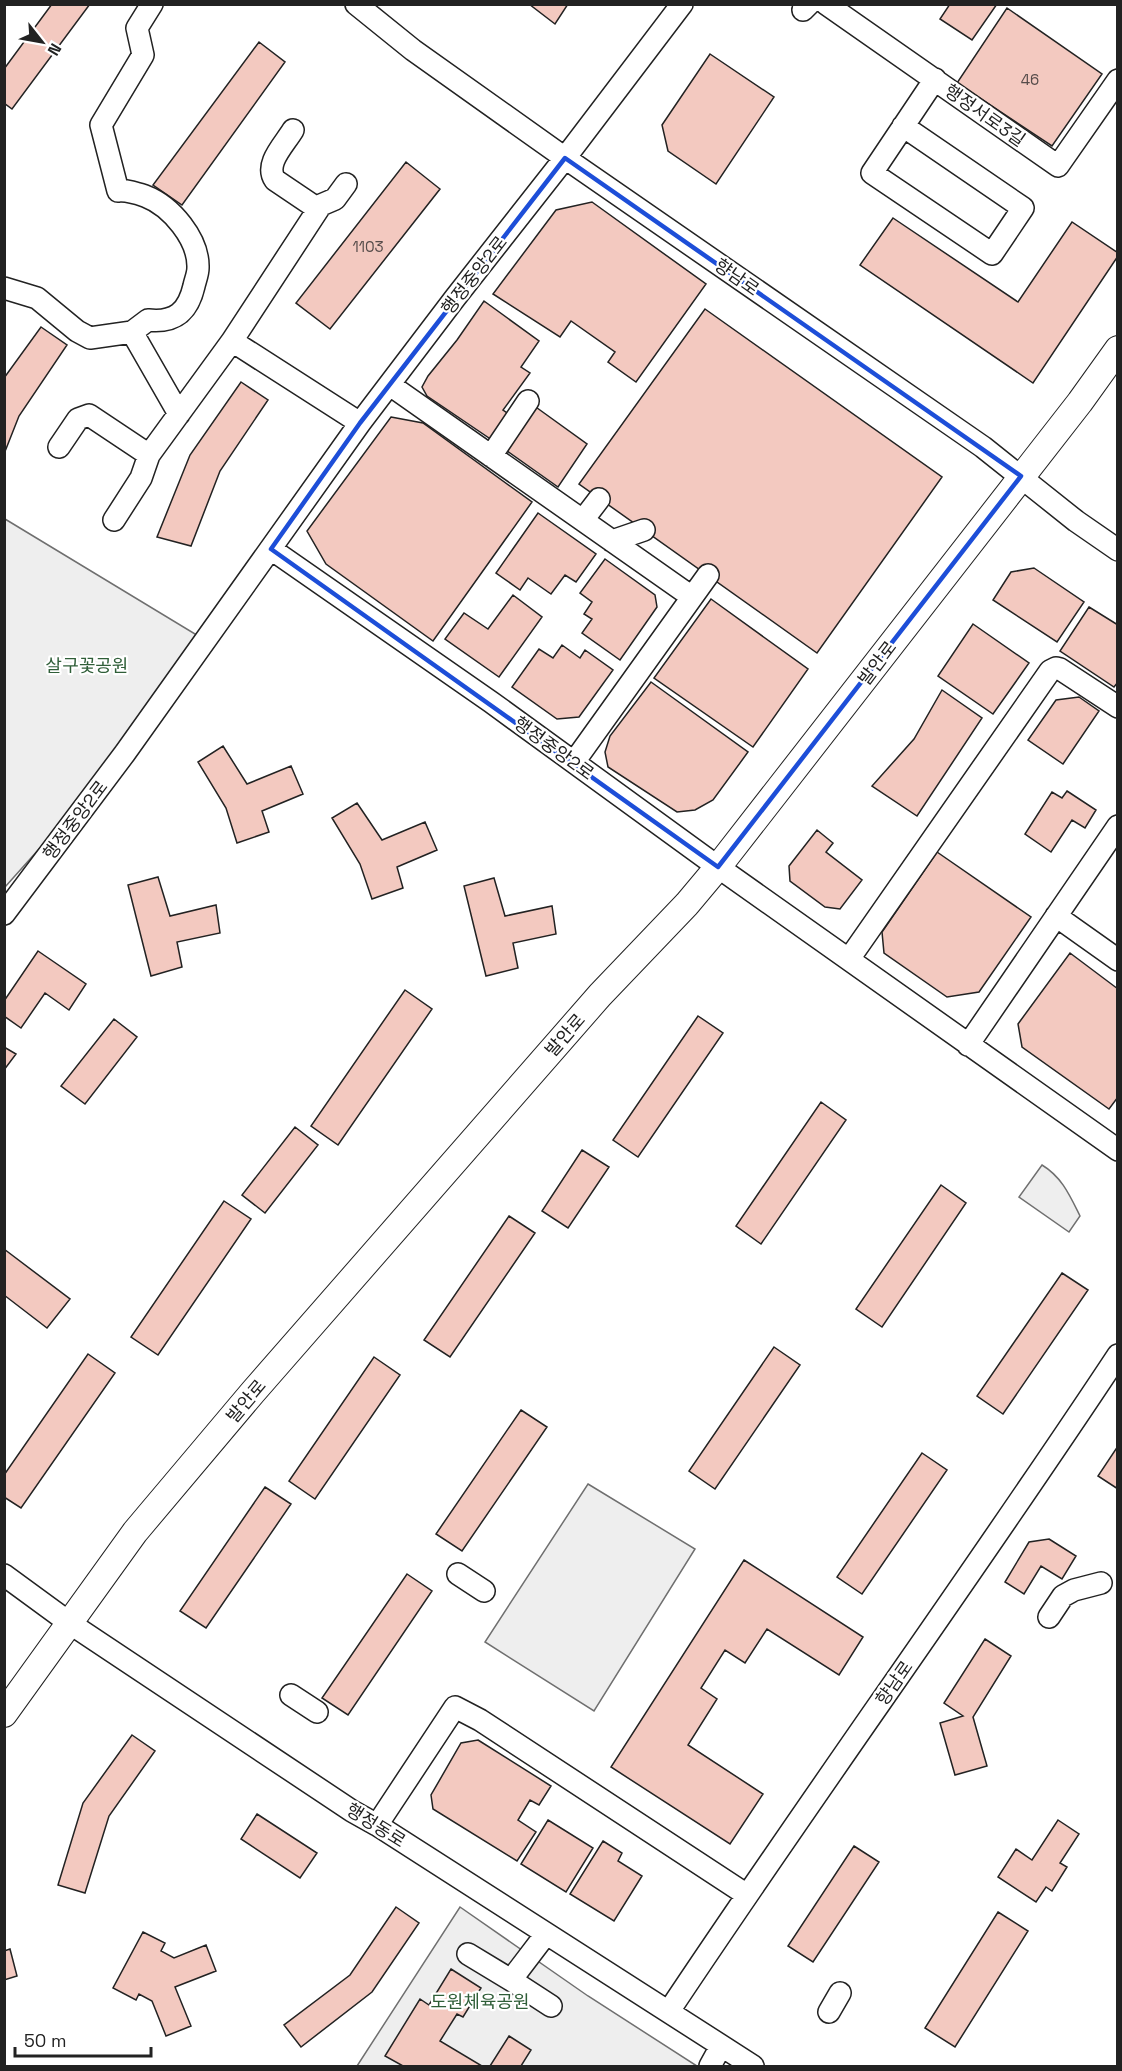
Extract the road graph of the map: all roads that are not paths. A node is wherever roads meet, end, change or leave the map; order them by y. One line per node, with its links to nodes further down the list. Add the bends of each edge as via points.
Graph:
1 (152, 4): 13 (street, via 137,28 143,55 101,124 118,191 137,193 170,210 182,224 198,267 190,303 181,312 172,319 148,320)
2 (356, 4): 9 (street, 향남로, via 413,50)
3 (682, 4): 9 (street, 행정중앙2로)
4 (826, 4): 5 (street, 행정서로3길)
5 (935, 79): 6 (street, 행정서로3길, via 1058,166); 7 (street)
6 (1118, 80)
7 (903, 126): 7 (street, via 872,173 992,254 1023,208)
8 (293, 130): 11 (street, via 273,161 271,175)
9 (565, 158): 16 (street, 행정중앙2로); 23 (street, 향남로)
10 (346, 184): 11 (street, via 335,199)
11 (318, 209): 14 (street)
12 (4, 288): 13 (street, via 37,298 90,338)
13 (132, 332): 18 (street)
14 (232, 341): 18 (street); 19 (street)
15 (1118, 349): 23 (main road, 발안로)
16 (390, 385): 19 (street, 행정중앙2로); 21 (street)
17 (528, 401): 21 (street)
18 (179, 414): 22 (street)
19 (360, 423): 29 (street, 행정중앙2로)
20 (59, 447): 22 (street, via 78,419 89,415)
21 (487, 447): 26 (street)
22 (149, 455): 25 (street, via 141,478)
23 (1021, 476): 30 (street, 향남로); 36 (main road, 발안로)
24 (599, 499): 26 (street)
25 (114, 520)
26 (583, 520): 28 (street)
27 (644, 530): 28 (street)
28 (612, 541): 32 (street)
29 (271, 549): 34 (street, 행정중앙2로); 37 (street, 행정중앙2로)
30 (1118, 550)
31 (708, 575): 32 (street)
32 (692, 597): 34 (street, via 647,675)
33 (1118, 707): 40 (street, via 1060,669 1046,675)
34 (574, 762): 36 (street, 행정중앙2로)
35 (1118, 826): 38 (street)
36 (718, 867): 40 (street, 행정중앙2로); 49 (main road, 발안로, via 600,995 253,1392 135,1532)
37 (4, 914)
38 (1056, 916): 39 (street); 41 (street)
39 (1116, 956)
40 (849, 959): 41 (street, 행정중앙2로)
41 (968, 1045): 42 (street, 행정중앙2로)
42 (1118, 1150)
43 (1118, 1355): 54 (street, 향남로)
44 (458, 1574): 47 (street)
45 (4, 1575): 49 (street, 행정동로)
46 (1101, 1583): 48 (street, via 1063,1596)
47 (484, 1591)
48 (1049, 1617)
49 (71, 1624): 52 (main road, 발안로); 53 (street, 행정동로)
50 (291, 1695): 51 (street)
51 (317, 1712)
52 (4, 1714)
53 (377, 1825): 54 (street, via 455,1707); 55 (street, 행정동로)
54 (747, 1895): 60 (street, 향남로)
55 (546, 1934): 57 (street); 60 (street, 행정동로)
56 (468, 1954): 57 (street)
57 (511, 1980): 59 (street)
58 (840, 1993): 61 (street)
59 (551, 2006)
60 (669, 2011): 62 (street, 행정동로)
61 (829, 2012)
62 (722, 2046): 63 (street); 64 (street, 행정동로)
63 (710, 2067)
64 (753, 2067)

